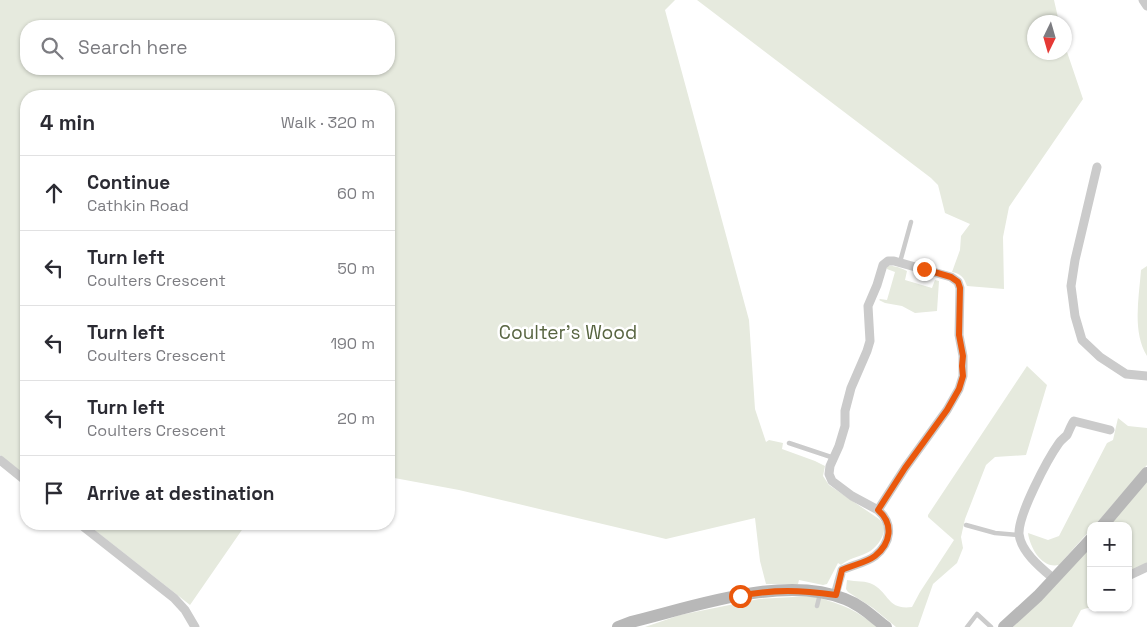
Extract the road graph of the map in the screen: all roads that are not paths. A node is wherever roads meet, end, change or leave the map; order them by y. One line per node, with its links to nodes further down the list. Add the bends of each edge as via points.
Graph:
1 (1143, 0): 2 (street)
2 (1147, 6)
3 (1097, 167): 6 (street, via 1071,286 1075,316 1082,340 1100,358 1126,374)
4 (910, 222): 5 (lane)
5 (900, 262): 9 (street, via 888,261 883,265 868,306 870,341 851,388); 13 (street, via 958,282 963,376 954,398)
6 (1147, 376)
7 (1110, 430): 17 (street, via 1074,421 1038,480 1020,524)
8 (789, 443): 9 (lane)
9 (834, 458): 13 (street, via 829,474 832,481)
10 (0, 460): 12 (street)
11 (1147, 473): 14 (main road)
12 (20, 476)
13 (878, 510): 23 (street, via 889,523 884,546 875,556 842,570)
14 (1105, 522)
15 (966, 525): 17 (lane)
16 (88, 530): 25 (street, via 174,598)
17 (1019, 536): 21 (street, via 1029,556)
18 (1087, 543): 21 (main road)
19 (1147, 567): 20 (street)
20 (1132, 574)
21 (1054, 579): 30 (main road)
22 (820, 593): 23 (main road); 24 (lane); 26 (main road, via 764,591)
23 (836, 595): 27 (main road, via 860,607)
24 (817, 606)
25 (195, 627)
26 (618, 627)
27 (886, 627)
28 (967, 627): 29 (lane, via 977,614)
29 (991, 627)
30 (1004, 627)

